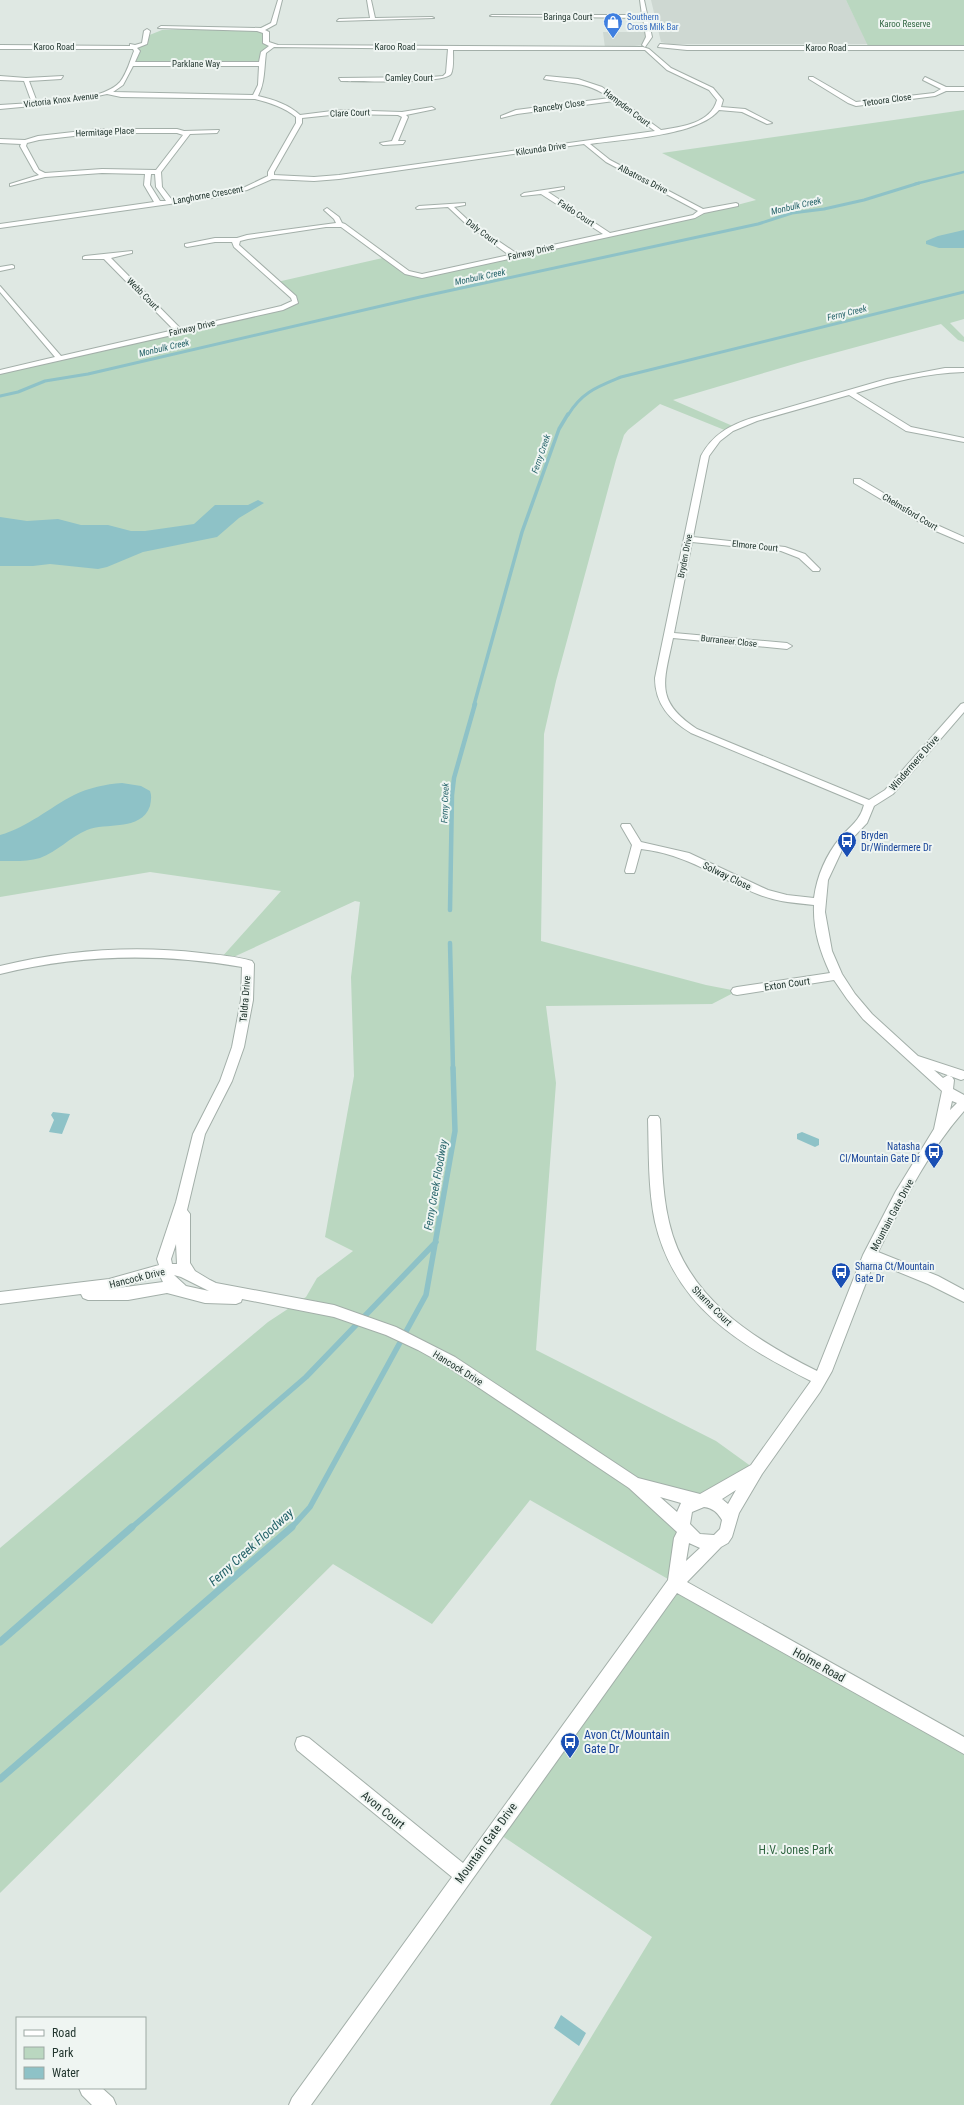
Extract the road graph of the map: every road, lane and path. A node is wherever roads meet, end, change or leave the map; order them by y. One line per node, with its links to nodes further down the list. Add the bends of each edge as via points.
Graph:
1 (280, 0): 9 (street, via 273,24)
2 (369, 0): 6 (street)
3 (642, 0): 5 (street)
4 (492, 16): 5 (street, Baringa Court)
5 (645, 17): 10 (street)
6 (373, 18): 7 (street); 8 (street)
7 (432, 18)
8 (339, 20)
9 (261, 30): 12 (street, via 161,29 150,32 144,44); 13 (street, via 266,32 265,42)
10 (649, 37): 15 (street); 15 (street)
11 (0, 46): 12 (street, Karoo Road)
12 (134, 46): 18 (street, Victoria Knox Avenue, via 137,51)
13 (272, 46): 14 (street, Karoo Road); 19 (street, via 264,52)
14 (451, 47): 15 (street, Karoo Road); 24 (street, Camley Court, via 449,73 445,77)
15 (652, 47): 16 (street, Karoo Road); 17 (street); 17 (street)
16 (964, 48)
17 (655, 58): 34 (street, via 669,69 711,89 719,98)
18 (131, 64): 19 (street, Parklane Way); 29 (street, Victoria Knox Avenue, via 122,82)
19 (261, 64): 30 (street, via 260,85)
20 (61, 77): 26 (street)
21 (0, 78): 26 (street)
22 (546, 78): 31 (street, Hampden Court, via 591,85)
23 (811, 78): 27 (street, Tetoora Close, via 856,104 935,94)
24 (339, 79)
25 (925, 79): 27 (street)
26 (26, 80): 32 (street)
27 (945, 89): 28 (street)
28 (964, 89)
29 (109, 93): 30 (street); 32 (street, Victoria Knox Avenue)
30 (255, 97): 37 (street, via 286,107)
31 (616, 99): 38 (street, Ranceby Close, via 516,112); 42 (street, Hampden Court)
32 (35, 104): 33 (street, Victoria Knox Avenue)
33 (0, 107)
34 (718, 108): 39 (street, via 743,110 769,125); 42 (street, Kilcunda Drive, via 702,121 680,129)
35 (432, 109): 36 (street, Clare Court)
36 (402, 114): 37 (street, Clare Court, via 340,112); 45 (street, via 405,117)
37 (298, 117): 52 (street, via 298,127 271,172)
38 (503, 117)
39 (778, 122)
40 (217, 131): 41 (street, Hermitage Place)
41 (186, 132): 44 (street, Hermitage Place, via 100,131 38,138); 50 (street, via 186,136)
42 (660, 132): 48 (street, Kilcunda Drive)
43 (0, 141): 44 (street, Hermitage Place)
44 (25, 142): 51 (street, via 23,146 37,171)
45 (394, 142): 46 (street); 47 (street)
46 (403, 142)
47 (383, 143)
48 (586, 143): 52 (street, Kilcunda Drive, via 330,178); 64 (street, Albatross Drive, via 608,161 694,205)
49 (148, 172): 50 (street); 51 (street, via 95,171); 58 (street, via 147,185)
50 (158, 172): 57 (street, via 159,185)
51 (44, 175): 53 (street)
52 (271, 177): 57 (street, Langhorne Crescent, via 238,191)
53 (12, 185)
54 (562, 188): 55 (street, Faldo Court)
55 (543, 192): 56 (street, Faldo Court); 67 (street, Faldo Court)
56 (524, 195)
57 (170, 202): 58 (street, Langhorne Crescent)
58 (158, 203): 66 (street, Langhorne Crescent)
59 (463, 204): 60 (street, Daly Court)
60 (450, 206): 62 (street, Daly Court); 71 (street, Daly Court, via 467,222)
61 (736, 206): 64 (street, Fairway Drive)
62 (419, 208)
63 (327, 210): 65 (street, Fairway Drive, via 338,218)
64 (702, 212): 67 (street, Fairway Drive, via 695,216)
65 (339, 224): 68 (street, via 247,236); 71 (street, Fairway Drive, via 347,227 413,275 435,274)
66 (0, 226)
67 (609, 235): 71 (street, Fairway Drive)
68 (238, 240): 69 (street, via 215,240); 77 (street, Fairway Drive, via 236,246 294,297 295,303 283,308)
69 (187, 245)
70 (130, 252): 72 (street)
71 (515, 256)
72 (106, 257): 73 (street); 77 (street, Webb Court)
73 (85, 258)
74 (12, 267): 75 (street)
75 (0, 269)
76 (0, 288): 78 (street)
77 (179, 331): 78 (street, Fairway Drive)
78 (60, 359): 80 (street, Fairway Drive)
79 (964, 370): 81 (street, Bryden Drive, via 922,373)
80 (0, 372)
81 (851, 393): 82 (street, via 909,429); 84 (street, Bryden Drive, via 750,421 718,438 705,456)
82 (964, 440)
83 (857, 481): 85 (street, Chelmsford Court, via 930,524)
84 (688, 539): 86 (street, Elmore Court, via 782,549 802,556); 87 (street, Bryden Drive)
85 (964, 540)
86 (816, 569)
87 (670, 635): 88 (street, Burraneer Close); 90 (street, Bryden Drive, via 660,678 660,694 666,707 677,720 704,736)
88 (787, 646)
89 (964, 706): 90 (street, Windermere Drive, via 889,792)
90 (870, 804): 94 (street, via 865,819 845,839 830,863 824,876)
91 (626, 826): 92 (street)
92 (637, 845): 93 (street); 94 (street, Solway Close, via 685,855 764,893 787,899)
93 (630, 871)
94 (819, 902): 96 (street, via 823,942)
95 (0, 970): 105 (street, Taldra Drive, via 64,957 125,952 173,953 248,964 247,1000 238,1047 226,1081 199,1134)
96 (837, 976): 97 (street, Exton Court); 98 (street, via 868,1017)
97 (737, 991)
98 (914, 1058): 99 (street); 100 (street)
99 (963, 1075): 100 (street, via 956,1075 948,1080)
100 (947, 1089): 101 (street, via 955,1098); 104 (street, Mountain Gate Drive)
101 (964, 1100)
102 (964, 1103): 104 (street, Mountain Gate Drive)
103 (654, 1119): 112 (street, Sharna Court, via 662,1223 669,1245 685,1276 716,1313 756,1345)
104 (940, 1130): 106 (street, Mountain Gate Drive, via 901,1195)
105 (183, 1202): 107 (street, Taldra Drive); 107 (street, Taldra Drive)
106 (870, 1255): 109 (street); 112 (street, Mountain Gate Drive, via 833,1355)
107 (173, 1271): 108 (street, Hancock Drive, via 151,1273 122,1283); 108 (street, Hancock Drive, via 128,1294); 111 (street, Hancock Drive, via 209,1286); 111 (street, Hancock Drive, via 167,1287 205,1297)
108 (54, 1293): 110 (street, Hancock Drive)
109 (964, 1296)
110 (0, 1298)
111 (263, 1299): 114 (street, Hancock Drive, via 349,1316 391,1331 450,1361)
112 (820, 1379): 113 (street, Mountain Gate Drive)
113 (757, 1469): 115 (street, Mountain Gate Drive); 116 (street, Mountain Gate Drive)
114 (634, 1484): 115 (street, Hancock Drive); 117 (street, Hancock Drive)
115 (702, 1500): 116 (street, via 721,1506); 117 (street, via 686,1508 682,1521)
116 (729, 1518): 118 (street, via 727,1532)
117 (685, 1530): 118 (street, via 696,1540); 119 (street, Mountain Gate Drive)
118 (716, 1542): 119 (street, Mountain Gate Drive)
119 (675, 1583): 121 (street, Holme Road); 122 (street, Mountain Gate Drive)
120 (303, 1744): 122 (street, Avon Court)
121 (964, 1746)
122 (463, 1875): 125 (street, Mountain Gate Drive)
123 (90, 2089): 124 (street)
124 (106, 2105)
125 (299, 2105)

